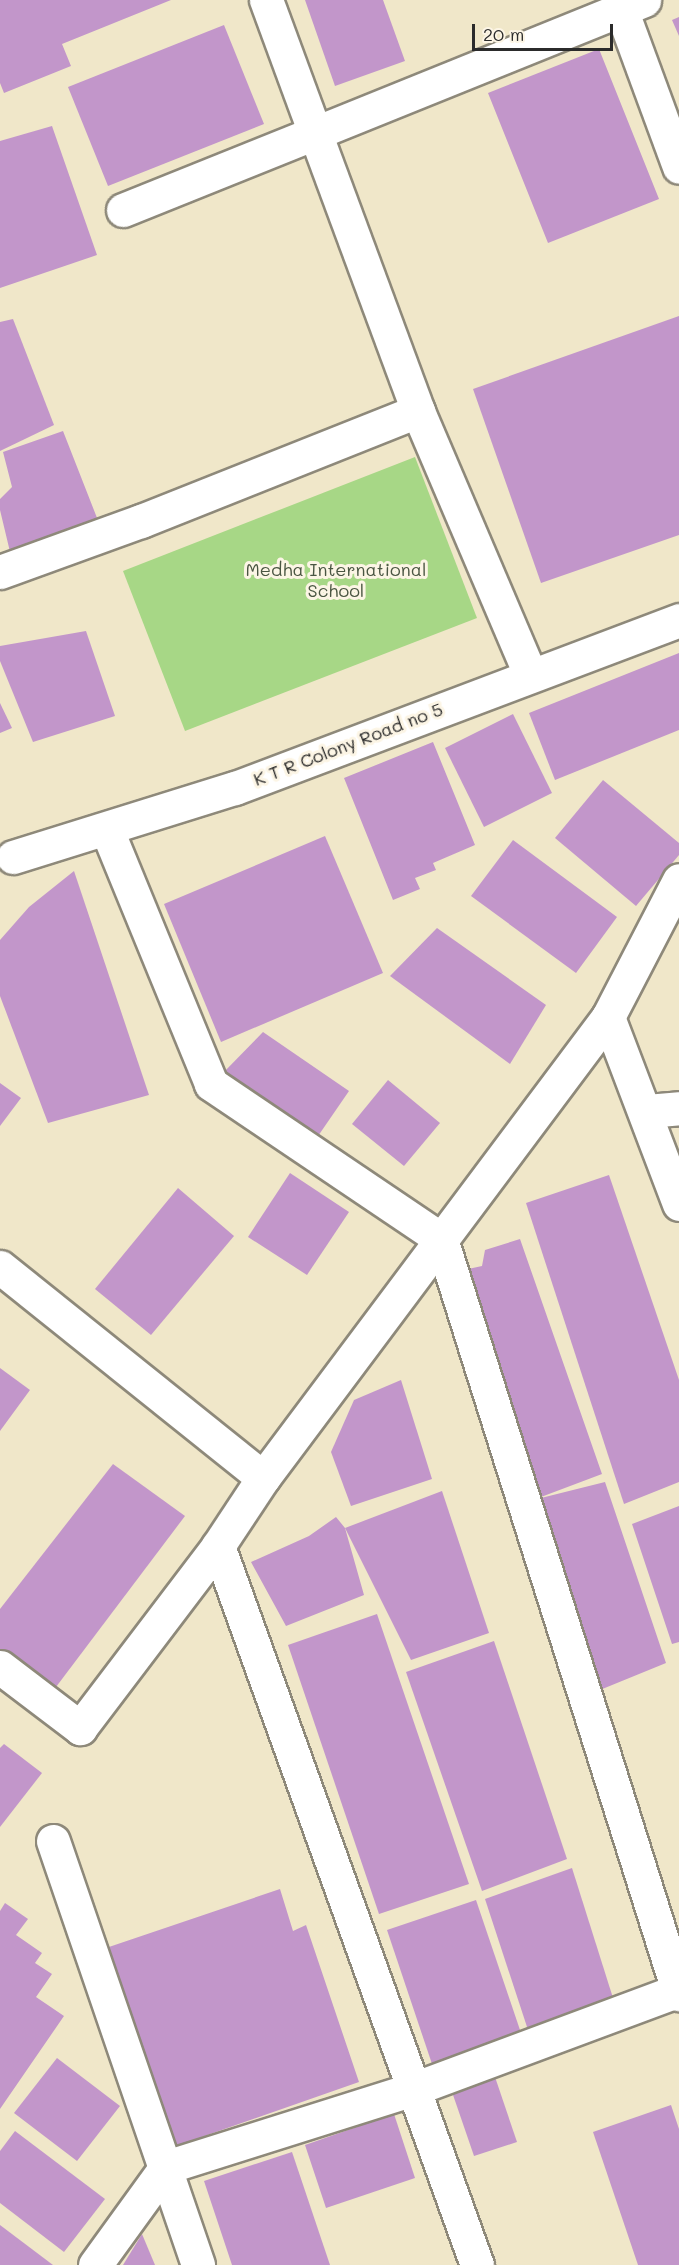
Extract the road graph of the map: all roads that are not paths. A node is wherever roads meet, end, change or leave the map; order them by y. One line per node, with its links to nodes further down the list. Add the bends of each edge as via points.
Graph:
1 (266, 0): 3 (street)
2 (632, 5): 3 (street); 4 (street)
3 (315, 133): 5 (street); 6 (street)
4 (679, 167)
5 (123, 210)
6 (418, 411): 7 (street, via 141,521); 9 (street)
7 (0, 572)
8 (679, 620): 9 (street, K T R Colony Road no 5)
9 (530, 674): 10 (street, K T R Colony Road no 5, via 236,788)
10 (107, 830): 11 (street, K T R Colony Road no 5); 17 (street, via 211,1084)
11 (14, 858)
12 (679, 880): 13 (street)
13 (608, 1017): 15 (street); 17 (street)
14 (679, 1108): 15 (street)
15 (647, 1111): 16 (street)
16 (679, 1204)
17 (441, 1239): 19 (street); 23 (street)
18 (0, 1267): 19 (street)
19 (263, 1478): 20 (street)
20 (218, 1546): 21 (street, via 80,1728); 24 (street)
21 (0, 1667)
22 (53, 1842): 25 (street)
23 (679, 1991): 24 (street)
24 (416, 2088): 25 (street); 28 (street)
25 (166, 2167): 26 (street); 27 (street)
26 (95, 2265)
27 (198, 2265)
28 (477, 2265)

